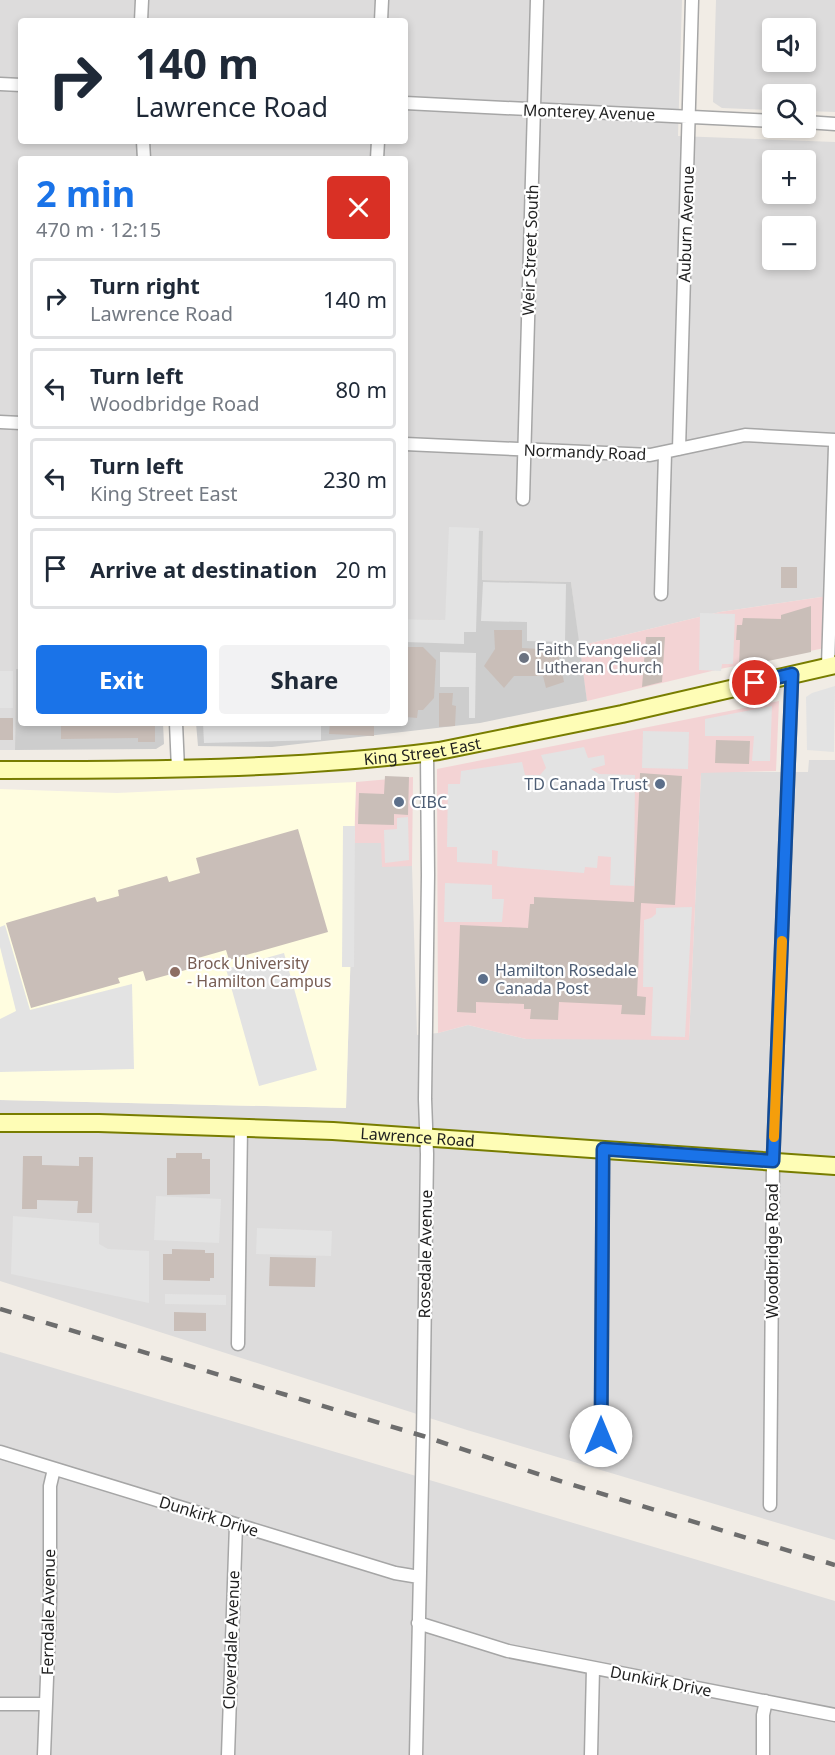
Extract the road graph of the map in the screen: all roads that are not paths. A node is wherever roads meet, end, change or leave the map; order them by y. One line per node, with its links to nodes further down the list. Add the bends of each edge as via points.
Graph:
1 (142, 0): 5 (street)
2 (382, 0): 6 (street)
3 (537, 0): 10 (street, Weir Street South)
4 (692, 0): 11 (street, Auburn Avenue)
5 (141, 18)
6 (381, 18)
7 (0, 84): 8 (street)
8 (18, 85)
9 (408, 103): 10 (street, Monterey Avenue)
10 (534, 110): 11 (street, Monterey Avenue); 21 (street, Weir Street South)
11 (689, 116): 12 (street, Monterey Avenue); 20 (street, Auburn Avenue)
12 (762, 120)
13 (816, 123): 14 (street)
14 (835, 124)
15 (0, 422): 16 (street)
16 (18, 423)
17 (835, 440): 20 (street, Normandy Road, via 745,435)
18 (408, 444): 21 (street, Normandy Road)
19 (835, 446): 25 (street)
20 (679, 449): 22 (street, Normandy Road)
21 (525, 450): 22 (street, Normandy Road); 23 (street, Weir Street South)
22 (665, 453): 24 (street)
23 (523, 499)
24 (661, 594)
25 (832, 665): 26 (main road, King Street East)
26 (792, 674): 28 (main road, King Street East, via 622,714); 35 (street, Woodbridge Road)
27 (176, 726): 30 (street)
28 (427, 753): 30 (main road, King Street East); 33 (street, Rosedale Avenue)
29 (0, 770): 30 (main road, King Street East)
30 (178, 770)
31 (0, 1123): 32 (main road, Lawrence Road)
32 (241, 1127): 33 (main road, Lawrence Road); 37 (street)
33 (427, 1137): 34 (main road, Lawrence Road); 43 (street, Rosedale Avenue)
34 (603, 1149): 35 (main road, Lawrence Road); 39 (street)
35 (773, 1161): 36 (main road, Lawrence Road); 41 (street, Woodbridge Road)
36 (835, 1166)
37 (238, 1344)
38 (0, 1452): 40 (street, Dunkirk Drive)
39 (601, 1460)
40 (54, 1469): 42 (street, Dunkirk Drive); 48 (street, Ferndale Avenue, via 50,1486)
41 (770, 1505)
42 (236, 1525): 43 (street, Dunkirk Drive); 51 (street, Cloverdale Avenue)
43 (419, 1577): 44 (street, Rosedale Avenue)
44 (418, 1623): 45 (street, Dunkirk Drive, via 508,1651); 52 (street, Rosedale Avenue)
45 (593, 1668): 46 (street, Dunkirk Drive); 53 (street)
46 (766, 1701): 49 (street, Dunkirk Drive); 54 (street, via 762,1714)
47 (0, 1704): 48 (street)
48 (46, 1704): 50 (street, Ferndale Avenue)
49 (835, 1715)
50 (44, 1755)
51 (228, 1755)
52 (416, 1755)
53 (591, 1755)
54 (763, 1755)

